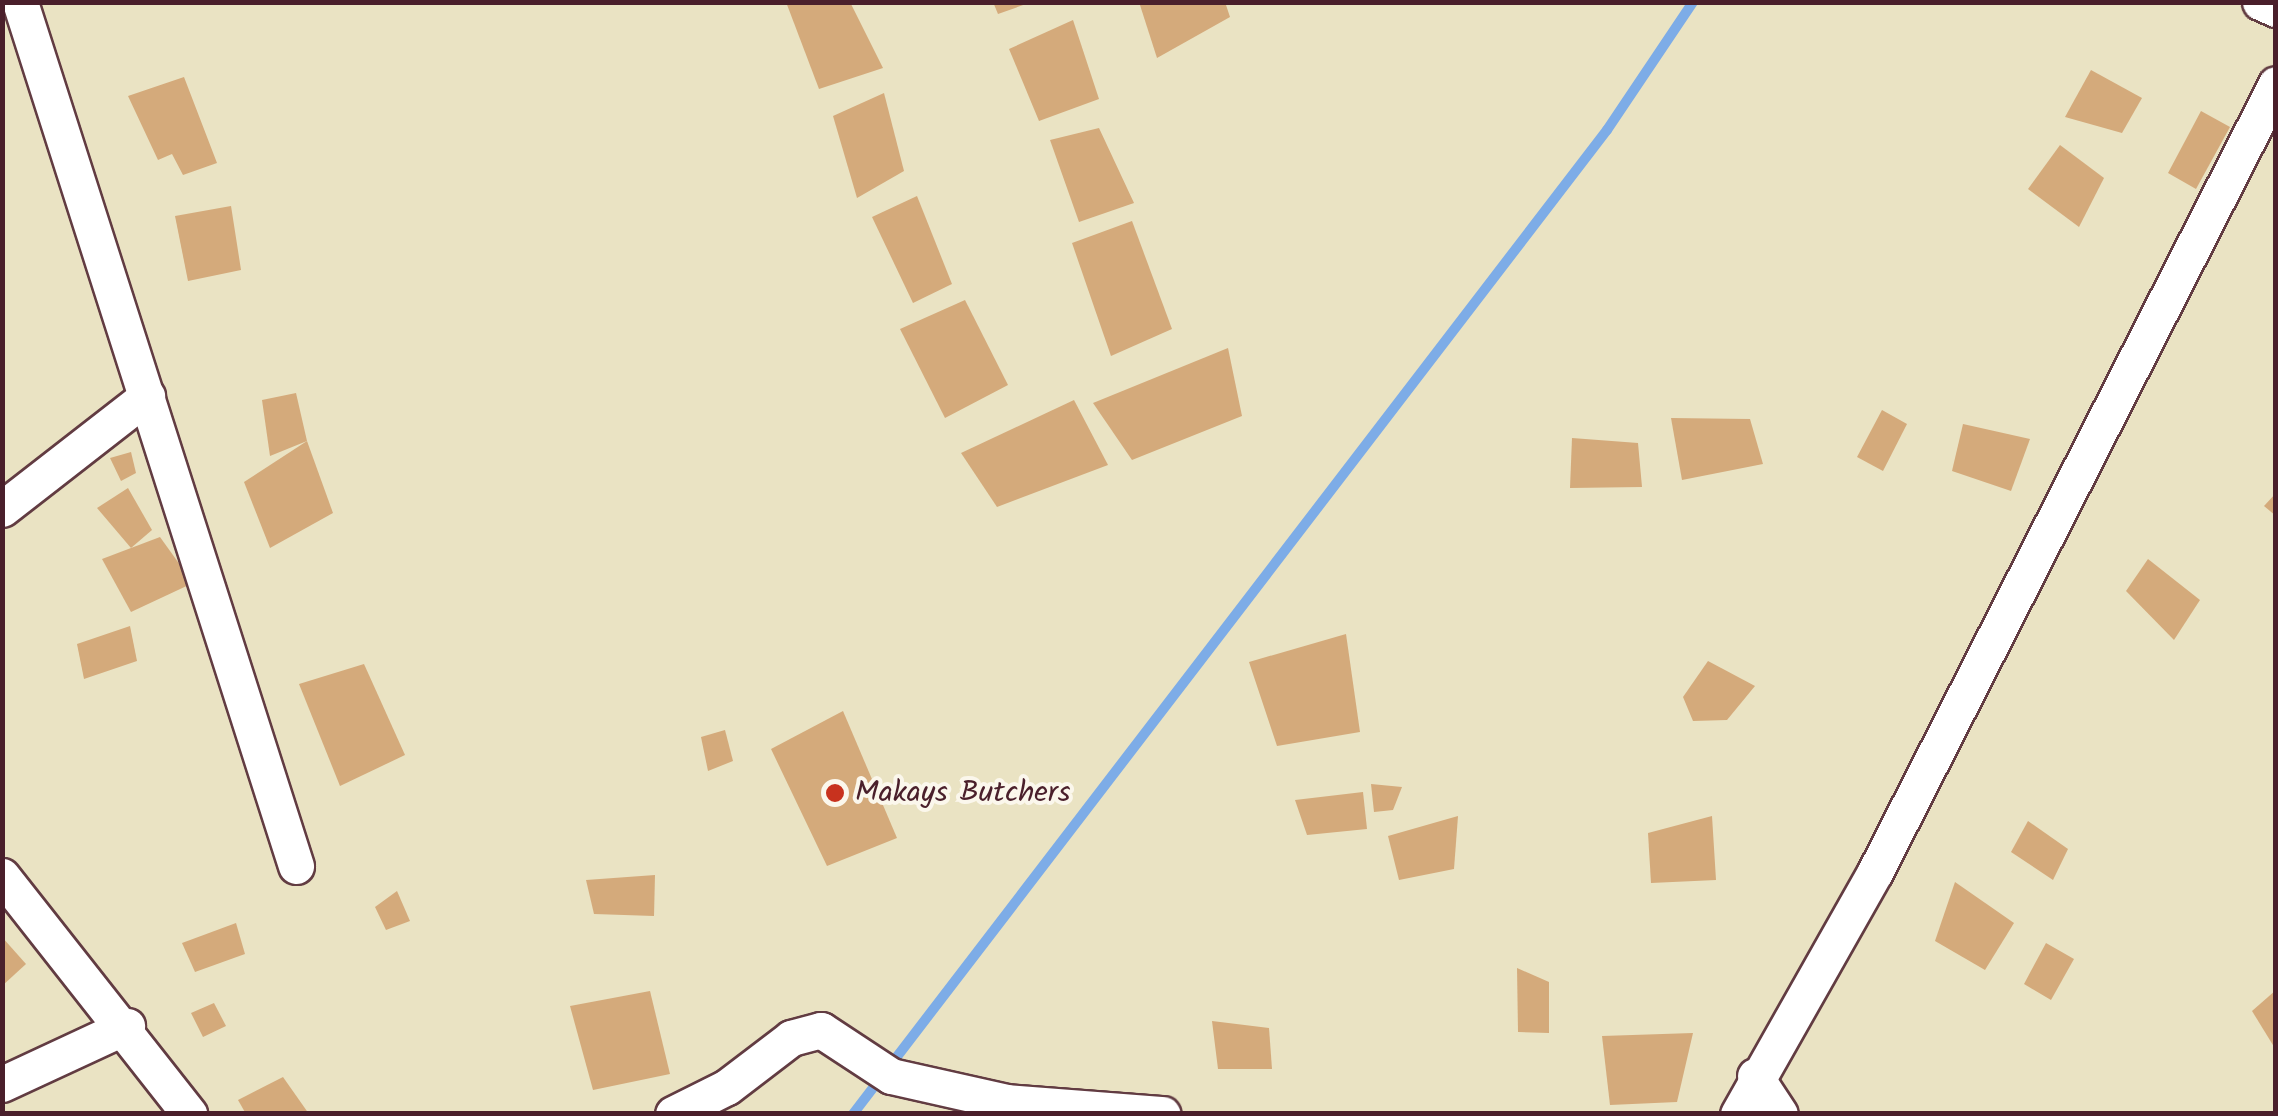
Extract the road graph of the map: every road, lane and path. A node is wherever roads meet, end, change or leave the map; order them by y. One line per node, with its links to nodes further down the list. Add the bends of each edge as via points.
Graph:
1 (20, 2): 5 (street)
2 (2260, 2): 3 (street)
3 (2276, 9)
4 (2276, 84): 10 (street, via 1875,872)
5 (147, 396): 6 (street); 7 (street)
6 (2, 508)
7 (296, 866)
8 (2, 876): 9 (street)
9 (127, 1026): 11 (street); 12 (street)
10 (1755, 1076): 15 (street); 16 (street)
11 (2, 1084)
12 (190, 1114)
13 (673, 1114): 14 (street, via 728,1087 791,1038 821,1030 891,1076 1006,1102)
14 (1163, 1114)
15 (1738, 1114)
16 (1780, 1114)

